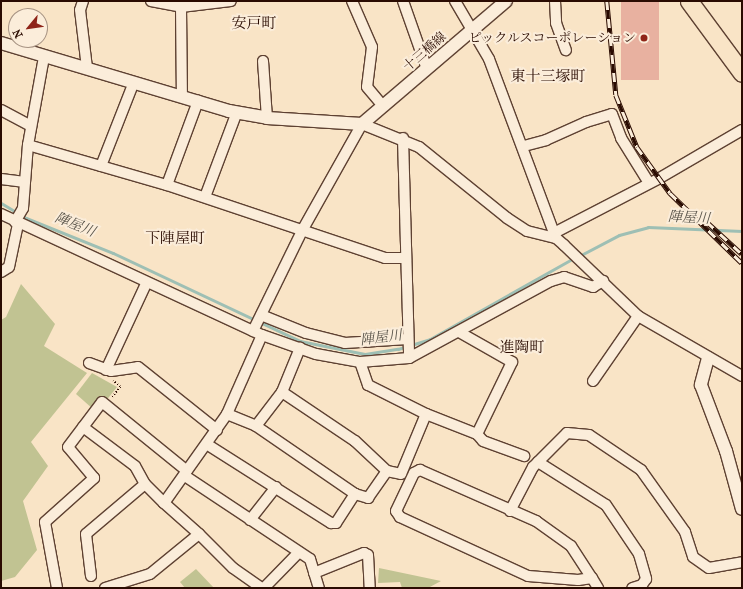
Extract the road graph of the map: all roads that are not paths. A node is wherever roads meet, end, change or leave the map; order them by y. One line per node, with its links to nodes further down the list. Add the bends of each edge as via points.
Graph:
1 (83, 1): 16 (street, via 80,10)
2 (151, 1): 10 (street)
3 (231, 1): 10 (street)
4 (352, 1): 22 (street, via 372,47 367,87)
5 (403, 1): 17 (street)
6 (455, 1): 11 (street)
7 (506, 1): 11 (street, 十三橋線)
8 (555, 1): 13 (street, via 556,23)
9 (689, 1): 18 (highway)
10 (181, 7): 20 (street)
11 (471, 30): 17 (street, 十三橋線); 31 (street, via 489,59)
12 (1, 43): 14 (street)
13 (566, 50)
14 (44, 57): 16 (street); 27 (street)
15 (262, 61): 25 (street)
16 (87, 68): 19 (street)
17 (427, 69): 22 (street, 十三橋線)
18 (742, 73)
19 (134, 82): 20 (street); 32 (street)
20 (182, 97): 21 (street)
21 (198, 101): 24 (street); 36 (street)
22 (383, 106): 26 (street, 十三橋線)
23 (1, 110): 27 (street)
24 (237, 112): 25 (street); 37 (street)
25 (267, 118): 26 (street)
26 (362, 124): 29 (street); 40 (street)
27 (31, 126): 30 (street)
28 (742, 130): 35 (street)
29 (403, 138): 41 (street, via 419,147 527,231); 42 (street)
30 (28, 145): 32 (street); 34 (street)
31 (524, 146): 35 (street, via 612,114 621,138); 41 (street)
32 (101, 166): 36 (street)
33 (1, 179): 34 (street)
34 (25, 182): 39 (street)
35 (649, 183): 41 (street)
36 (167, 185): 37 (street)
37 (205, 197): 40 (street)
38 (1, 215): 39 (street)
39 (18, 219): 43 (street, via 9,267); 45 (street)
40 (303, 229): 42 (street, via 385,258); 47 (street)
41 (555, 235): 44 (street)
42 (405, 258): 49 (street)
43 (1, 272)
44 (603, 281): 46 (street); 48 (street, via 593,287 564,278 551,281)
45 (146, 284): 47 (street); 55 (street)
46 (638, 316): 52 (street); 57 (street)
47 (258, 325): 49 (street, via 345,343); 50 (street); 59 (street)
48 (459, 332): 51 (street); 64 (street, via 512,362)
49 (408, 341): 51 (street)
50 (300, 348): 53 (street); 58 (street)
51 (409, 355): 53 (street)
52 (708, 358): 56 (street); 74 (street, via 701,385 726,451)
53 (360, 362): 60 (street, via 368,385)
54 (89, 363): 55 (street)
55 (108, 374): 63 (street, via 138,367)
56 (742, 376)
57 (593, 381)
58 (282, 392): 61 (street); 68 (street, via 355,441)
59 (227, 414): 61 (street); 63 (street)
60 (426, 414): 64 (street); 68 (street, via 402,474)
61 (256, 426): 72 (street)
62 (83, 427): 69 (street, via 102,402); 70 (street, via 135,466); 83 (street, via 68,447 94,478 45,522)
63 (217, 430): 65 (street)
64 (477, 434): 66 (street, via 483,441)
65 (208, 445): 69 (street); 71 (street)
66 (524, 456)
67 (538, 462): 75 (street); 79 (street, via 567,433 589,436 641,470 684,532 693,557 709,568); 89 (street, via 606,505 639,554 646,579 642,585)
68 (387, 470): 72 (street, via 368,498)
69 (186, 474): 73 (street); 76 (street)
70 (145, 484): 73 (street); 81 (street, via 86,534)
71 (276, 487): 72 (street, via 331,523 336,523); 76 (street)
72 (355, 494)
73 (164, 502): 77 (street)
74 (742, 510)
75 (510, 512): 82 (street, via 536,521 572,546); 82 (street, via 420,470 414,473 396,511 400,517 528,576 578,580)
76 (250, 520): 78 (street)
77 (199, 534): 84 (street, via 150,574); 85 (street, via 233,568)
78 (299, 552): 80 (street, via 310,559); 85 (street)
79 (742, 562)
80 (314, 573): 86 (street); 87 (street, via 364,553 368,555)
81 (91, 576)
82 (592, 578): 88 (street)
83 (57, 588)
84 (106, 588)
85 (263, 588)
86 (319, 588)
87 (370, 588)
88 (598, 588)
89 (632, 588)

